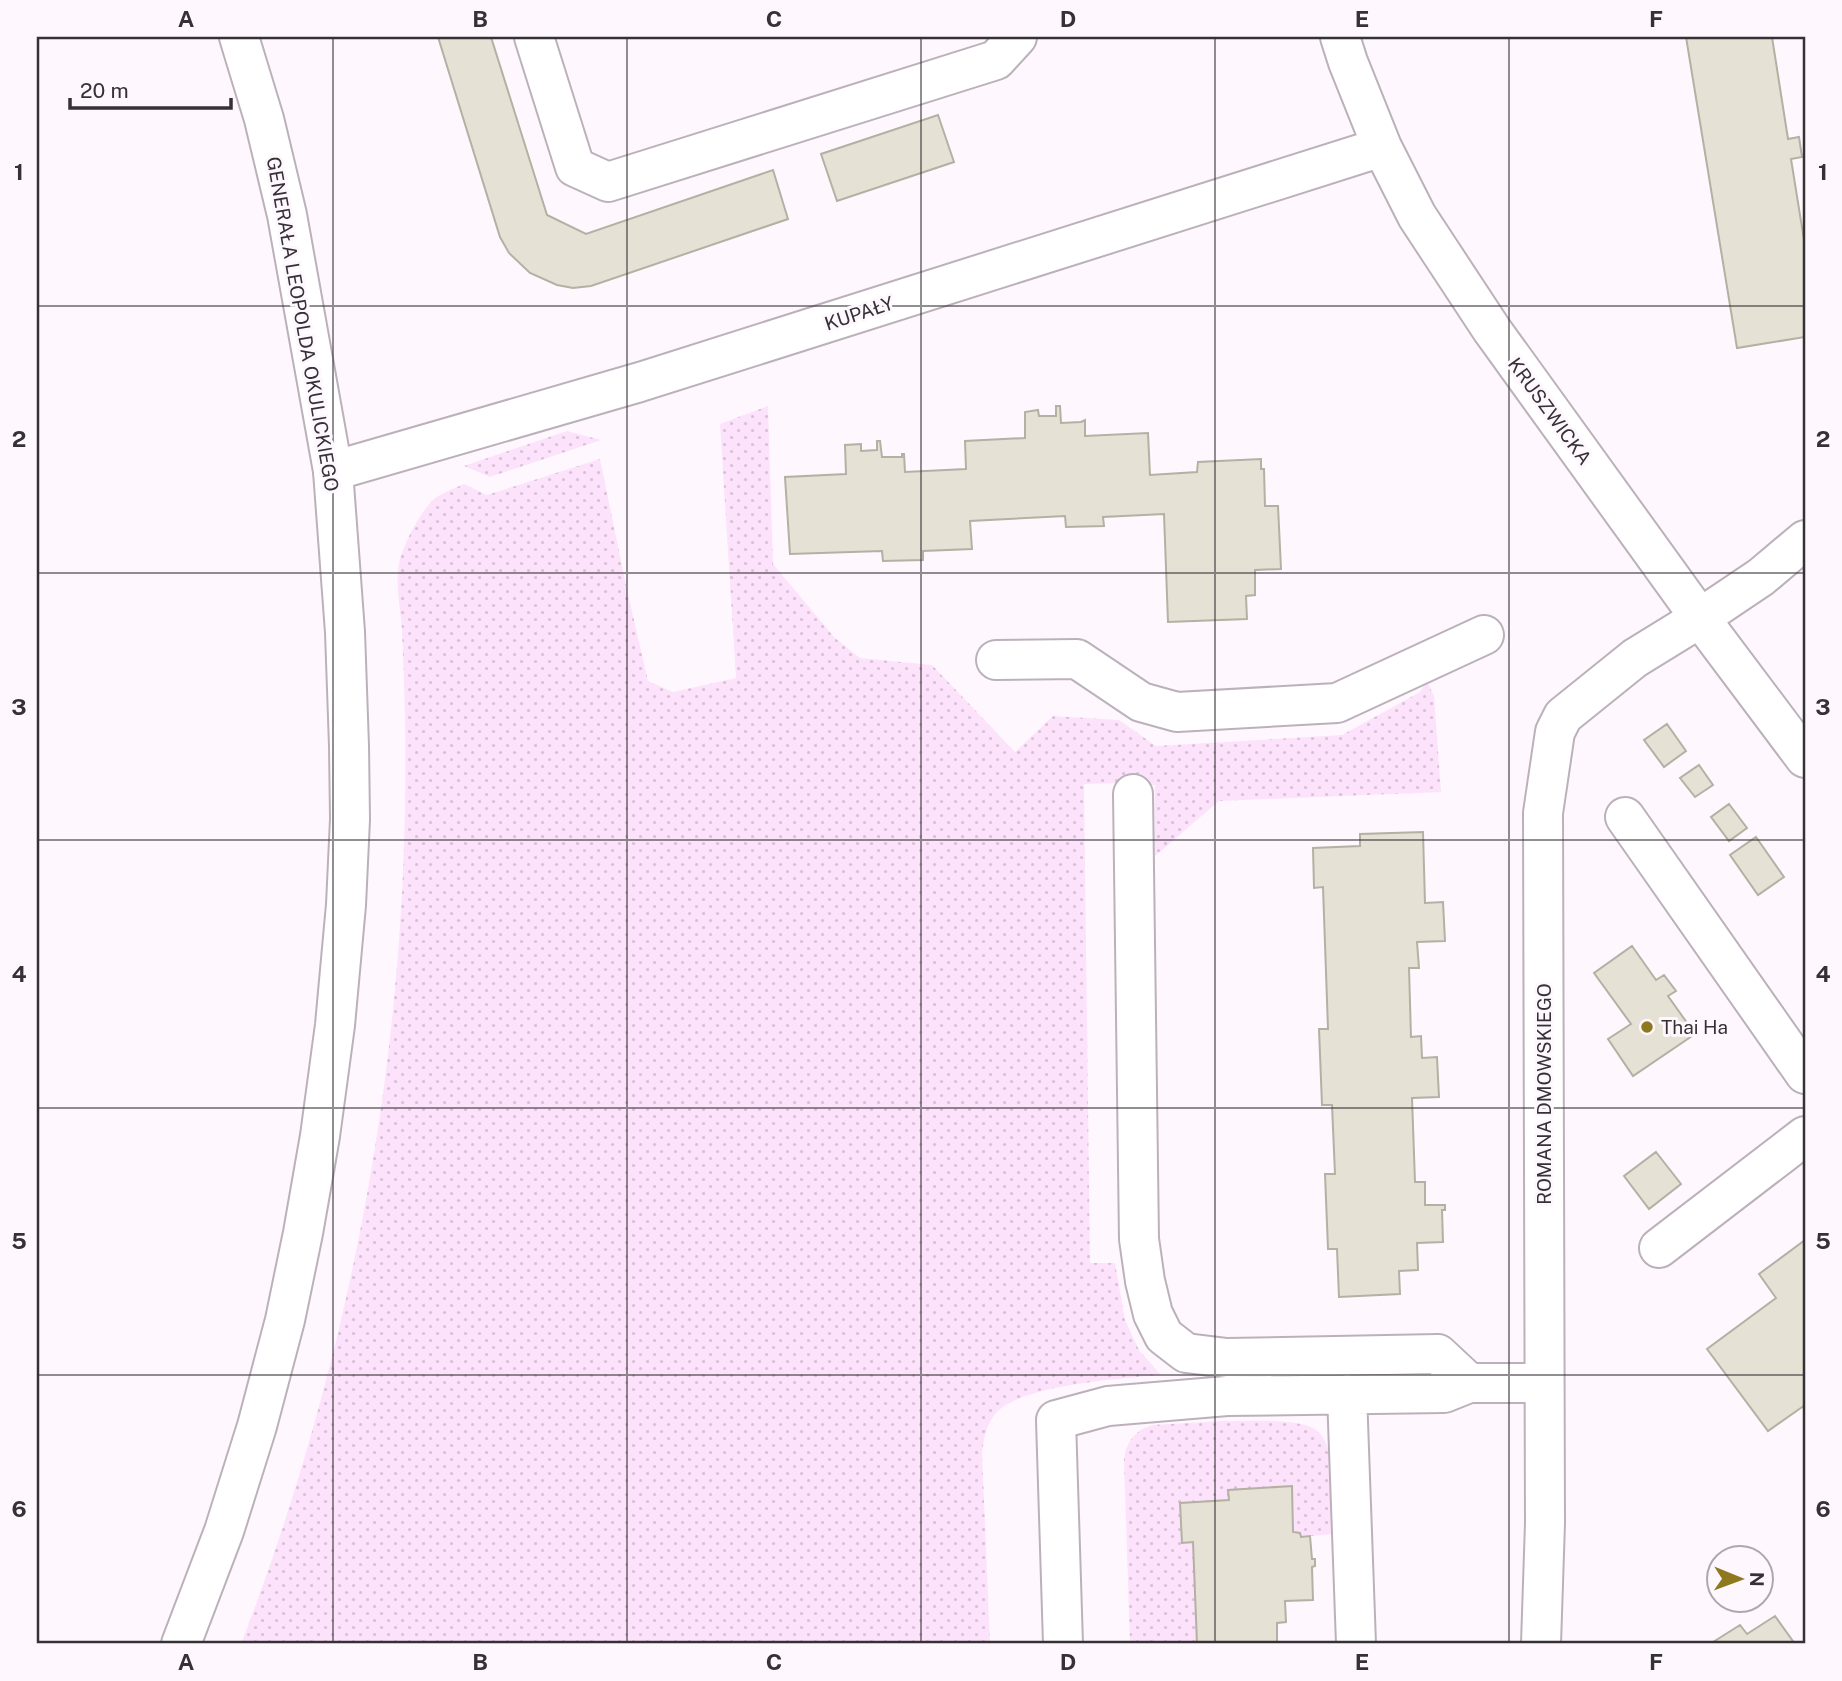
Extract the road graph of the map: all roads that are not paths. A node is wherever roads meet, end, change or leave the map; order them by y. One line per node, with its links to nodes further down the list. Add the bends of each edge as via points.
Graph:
1 (239, 37): 6 (street, GENERAŁA LEOPOLDA OKULICKIEGO, via 287,215)
2 (534, 37): 3 (street, via 575,167 608,182 996,60)
3 (1017, 37)
4 (1340, 37): 5 (street, KRUSZWICKA)
5 (1382, 148): 6 (street, KUPAŁY, via 640,383); 8 (street, KRUSZWICKA, via 1418,216 1492,330)
6 (334, 471): 20 (street, GENERAŁA LEOPOLDA OKULICKIEGO, via 345,632 350,819 335,1025 315,1164 285,1320 224,1531)
7 (1805, 540): 8 (street, ROMANA DMOWSKIEGO)
8 (1700, 618): 11 (street, KRUSZWICKA); 18 (street, ROMANA DMOWSKIEGO, via 1635,658 1563,716 1555,732 1543,813)
9 (1484, 635): 10 (street, via 1337,703 1177,712 1141,702 1077,659)
10 (996, 660)
11 (1805, 758)
12 (1133, 794): 17 (street, via 1139,1239 1153,1314 1164,1336 1186,1353 1227,1358 1438,1354)
13 (1625, 817): 14 (street)
14 (1805, 1074)
15 (1805, 1136): 16 (street)
16 (1659, 1248)
17 (1469, 1382): 18 (street); 19 (street, via 1444,1393)
18 (1544, 1383): 23 (street, ROMANA DMOWSKIEGO)
19 (1347, 1394): 21 (street, via 1227,1396 1108,1406 1056,1420); 22 (street)
20 (181, 1644)
21 (1063, 1644)
22 (1356, 1644)
23 (1541, 1644)

